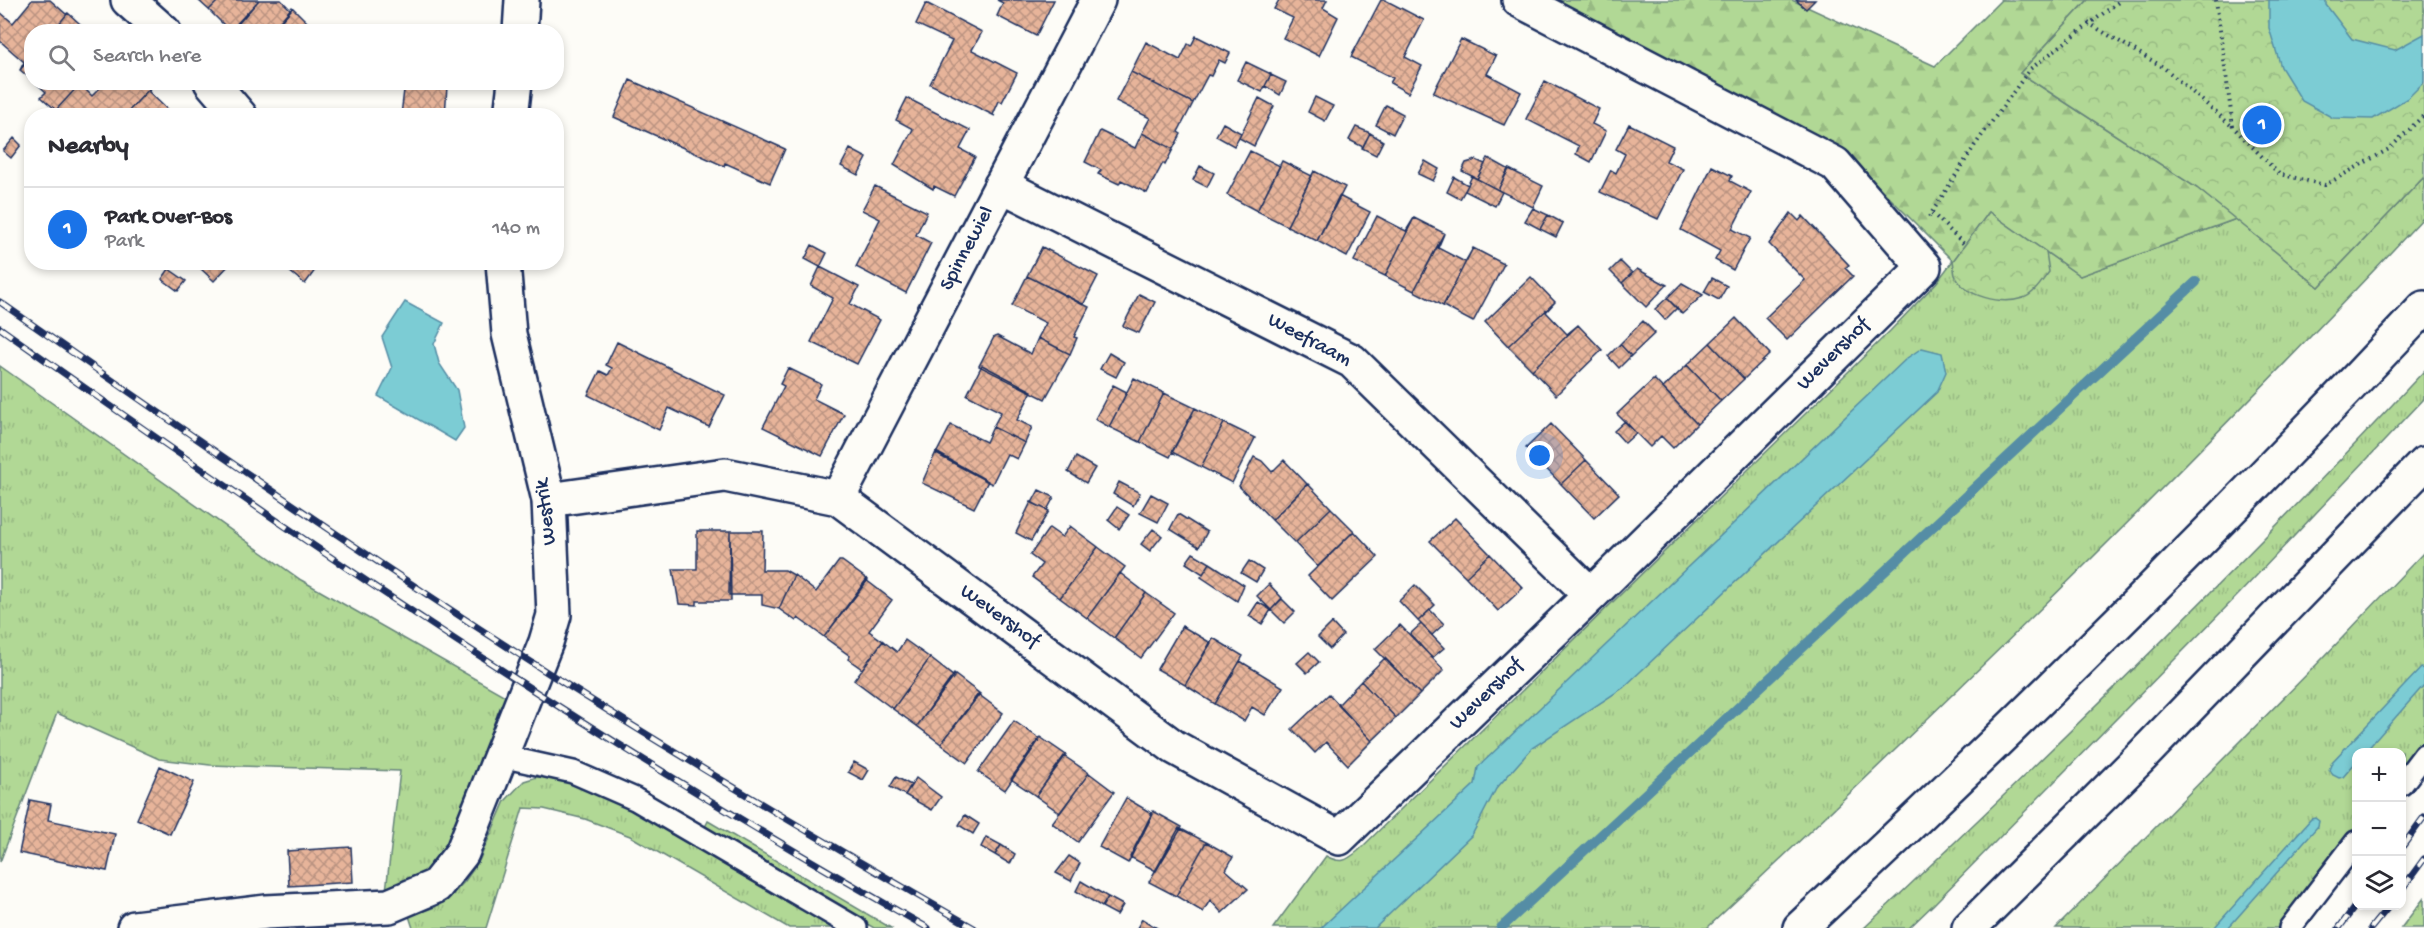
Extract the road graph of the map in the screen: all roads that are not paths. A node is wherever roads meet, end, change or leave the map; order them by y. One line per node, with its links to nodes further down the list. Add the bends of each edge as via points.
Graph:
1 (128, 0): 5 (main road)
2 (522, 0): 6 (main road)
3 (1098, 0): 11 (main road, Spinnewiel)
4 (1519, 0): 17 (main road, Wevershof, via 1835,164 1924,267)
5 (155, 24)
6 (520, 24)
7 (217, 90): 9 (main road)
8 (514, 90): 10 (main road)
9 (233, 108)
10 (512, 108)
11 (1001, 185): 15 (main road, Spinnewiel); 17 (main road, Weefraam, via 1352,361)
12 (504, 270): 16 (main road, Westrik, via 510,334)
13 (2424, 308): 24 (main road, via 2295,446 2062,678)
14 (2424, 464): 25 (main road, via 2142,756)
15 (838, 498): 16 (main road, Wevershof, via 725,475); 17 (main road, Wevershof, via 1174,747 1339,838)
16 (549, 500): 19 (main road, Westrik, via 554,615)
17 (1590, 595)
18 (2424, 755): 20 (lane)
19 (501, 756): 22 (main road, Westrik, via 462,853 436,886 389,906 266,912); 23 (lane, via 573,772 635,799)
20 (2406, 779)
21 (2352, 847): 26 (lane)
22 (134, 928)
23 (856, 928)
24 (1800, 928)
25 (1969, 928)
26 (2290, 928)

